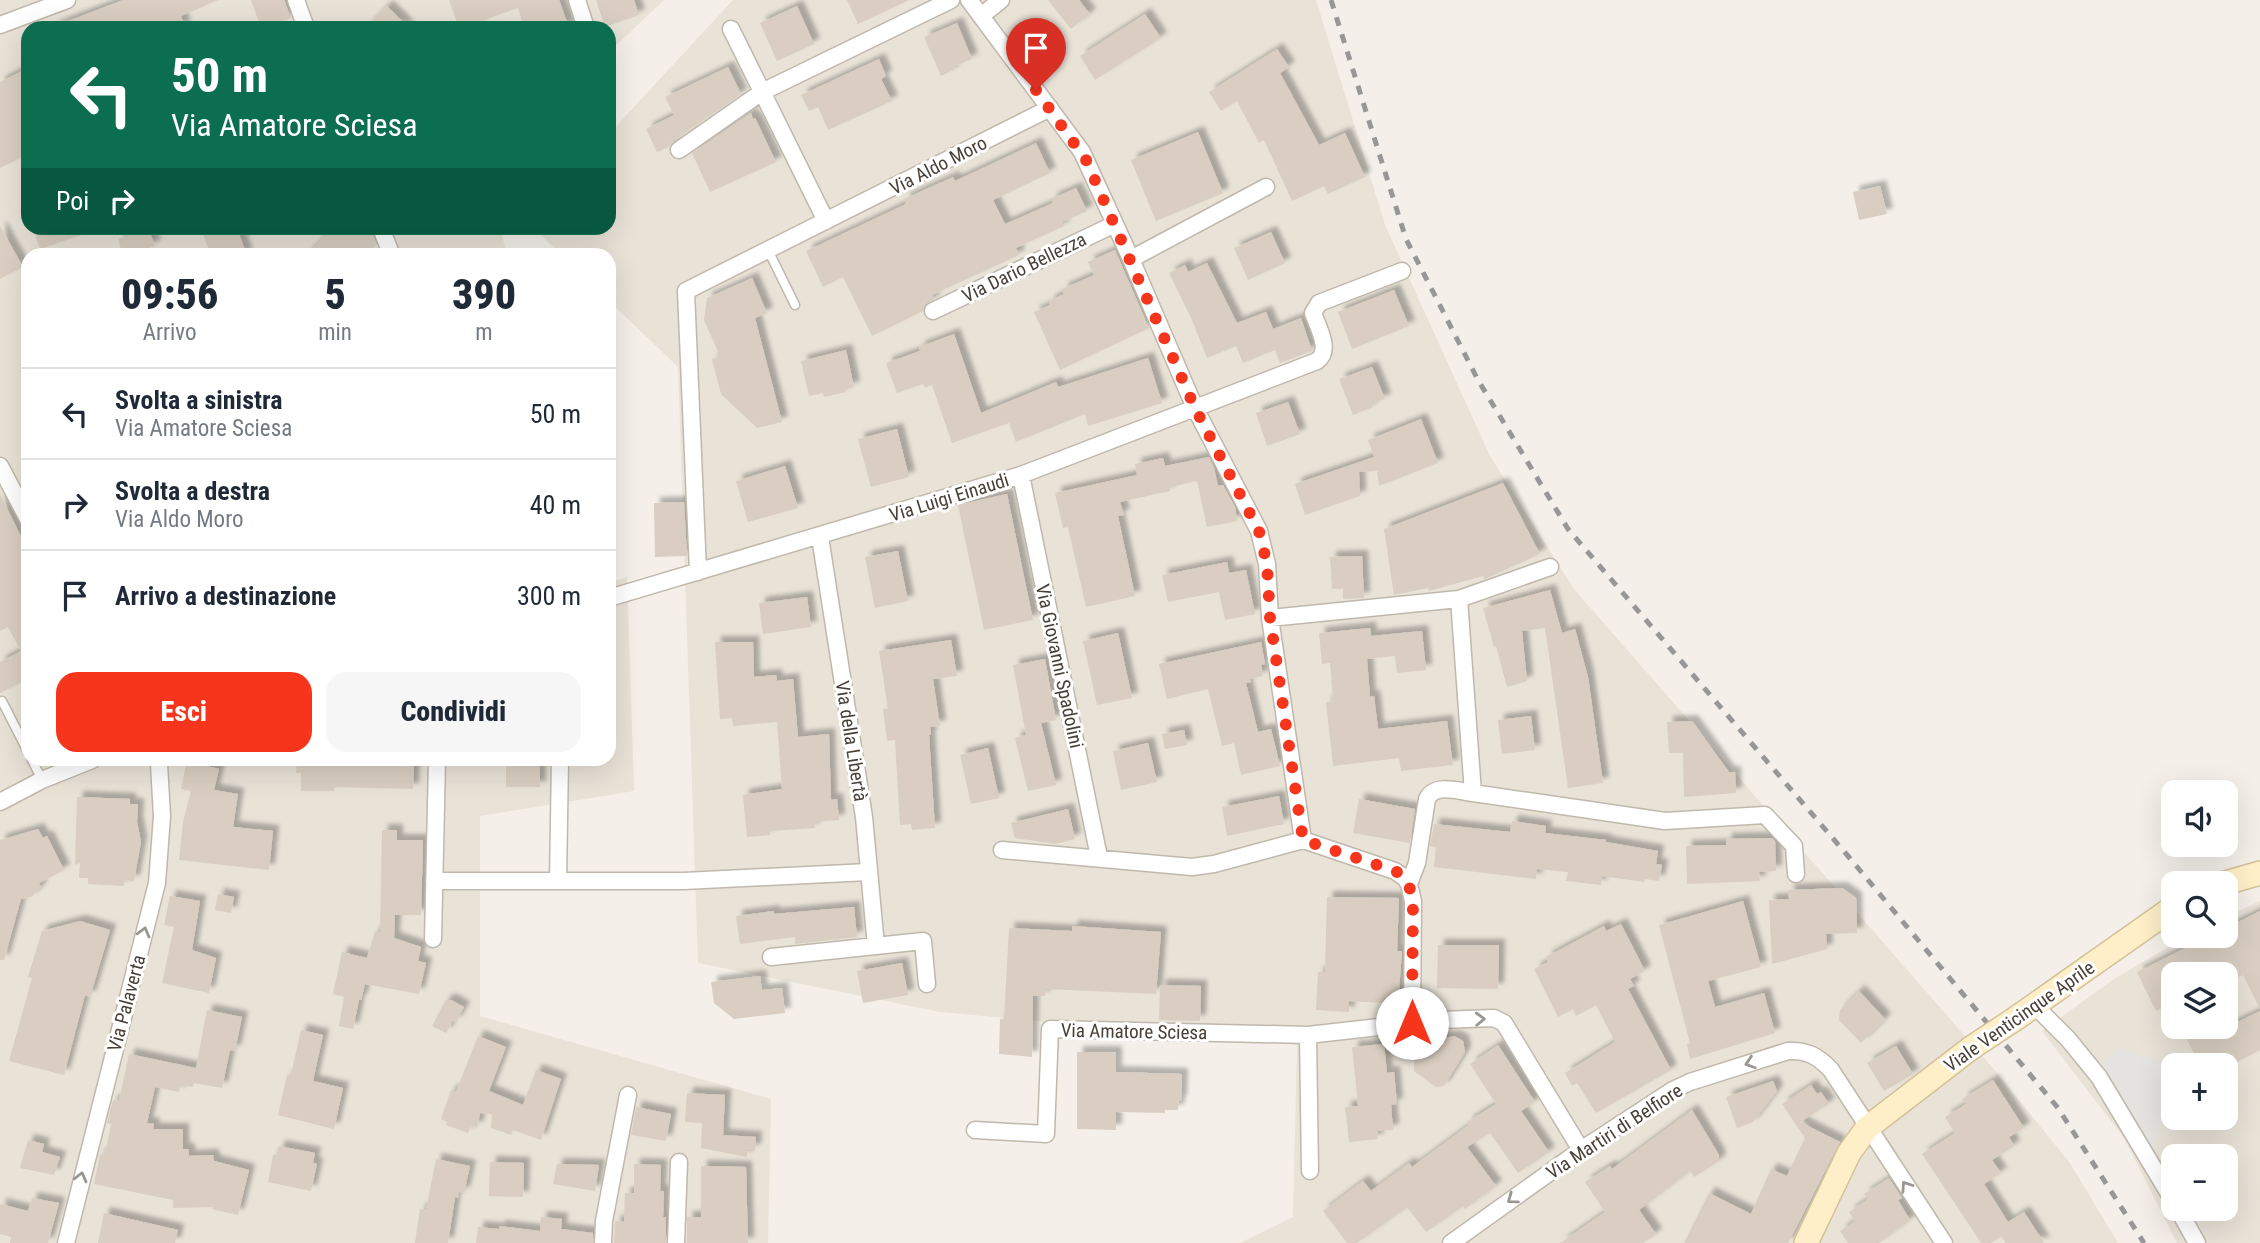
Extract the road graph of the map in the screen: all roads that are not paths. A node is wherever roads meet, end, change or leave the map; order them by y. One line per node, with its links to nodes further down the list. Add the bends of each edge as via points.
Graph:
1 (67, 0): 10 (street)
2 (296, 0): 8 (street)
3 (577, 0): 9 (street)
4 (951, 0): 12 (street)
5 (969, 0): 7 (street)
6 (1001, 0): 7 (street)
7 (981, 16): 13 (street)
8 (304, 21)
9 (584, 21)
10 (0, 25)
11 (731, 29): 12 (street)
12 (762, 92): 14 (street); 16 (street)
13 (1049, 108): 16 (street, Via Aldo Moro); 17 (street, via 1082,152)
14 (679, 150)
15 (1266, 187): 19 (street)
16 (826, 221): 18 (street, Via Aldo Moro)
17 (1115, 223): 19 (street); 22 (street, Via Dario Bellezza)
18 (768, 250): 21 (lane); 29 (street, Via Aldo Moro, via 687,291)
19 (1131, 259): 23 (street)
20 (1402, 271): 23 (street, via 1314,308 1325,346 1317,361)
21 (794, 305)
22 (933, 312)
23 (1195, 408): 25 (street, Via Luigi Einaudi); 32 (street, via 1259,531 1267,564)
24 (0, 466): 26 (street)
25 (1021, 475): 27 (street, Via Luigi Einaudi); 45 (street, Via Giovanni Spadolini)
26 (21, 506)
27 (820, 537): 29 (street, Via Luigi Einaudi); 46 (street, Via della Libertà, via 864,817)
28 (1550, 567): 31 (street)
29 (698, 572): 30 (street, Via Luigi Einaudi)
30 (616, 596)
31 (1459, 599): 32 (street); 41 (street)
32 (1270, 618): 43 (street)
33 (2, 701): 34 (lane)
34 (21, 738)
35 (35, 766): 40 (lane)
36 (77, 766): 40 (street)
37 (160, 766): 69 (street, Via Palaverta, one-way to 37, via 157,883)
38 (437, 766): 50 (street)
39 (560, 766): 51 (street)
40 (42, 780): 42 (street)
41 (1473, 793): 48 (street, via 1665,821 1765,815 1794,846); 52 (street, via 1438,789 1428,795)
42 (0, 802)
43 (1303, 840): 45 (street, via 1192,867); 52 (street, via 1395,871)
44 (1002, 850): 45 (street)
45 (1099, 857)
46 (868, 872): 51 (street, via 684,881); 55 (street, Via della Libertà)
47 (2260, 873): 49 (street)
48 (1796, 874)
49 (2238, 879)
50 (434, 881): 51 (street); 54 (street)
51 (558, 881)
52 (1409, 884): 59 (street, via 1413,901)
53 (2161, 916): 58 (street, Viale Venticinque Aprile)
54 (433, 939)
55 (876, 946): 56 (street); 57 (street, via 923,941)
56 (771, 957)
57 (927, 984)
58 (2035, 1005): 62 (street, Viale Venticinque Aprile, bridge); 67 (street, via 2099,1077)
59 (1412, 1023): 60 (street, Via Amatore Sciesa); 64 (street, Via Amatore Sciesa, one-way to 64, via 1500,1020)
60 (1308, 1035): 63 (street, Via Amatore Sciesa, via 1050,1029 1046,1133); 66 (street)
61 (628, 1095): 70 (street)
62 (1867, 1128): 64 (street, Via Martiri di Belfiore, one-way to 64, via 1821,1059 1788,1051 1680,1086); 73 (street, Viale Venticinque Aprile, via 1849,1153); 74 (street, Via Martiri di Belfiore, one-way to 62)
63 (975, 1130)
64 (1581, 1150): 72 (street, Via Martiri di Belfiore, one-way to 72)
65 (680, 1162): 71 (street)
66 (1310, 1171)
67 (2161, 1180)
68 (2185, 1221): 75 (street)
69 (66, 1243)
70 (603, 1243)
71 (677, 1243)
72 (1451, 1243)
73 (1806, 1243)
74 (1944, 1243)
75 (2197, 1243)

